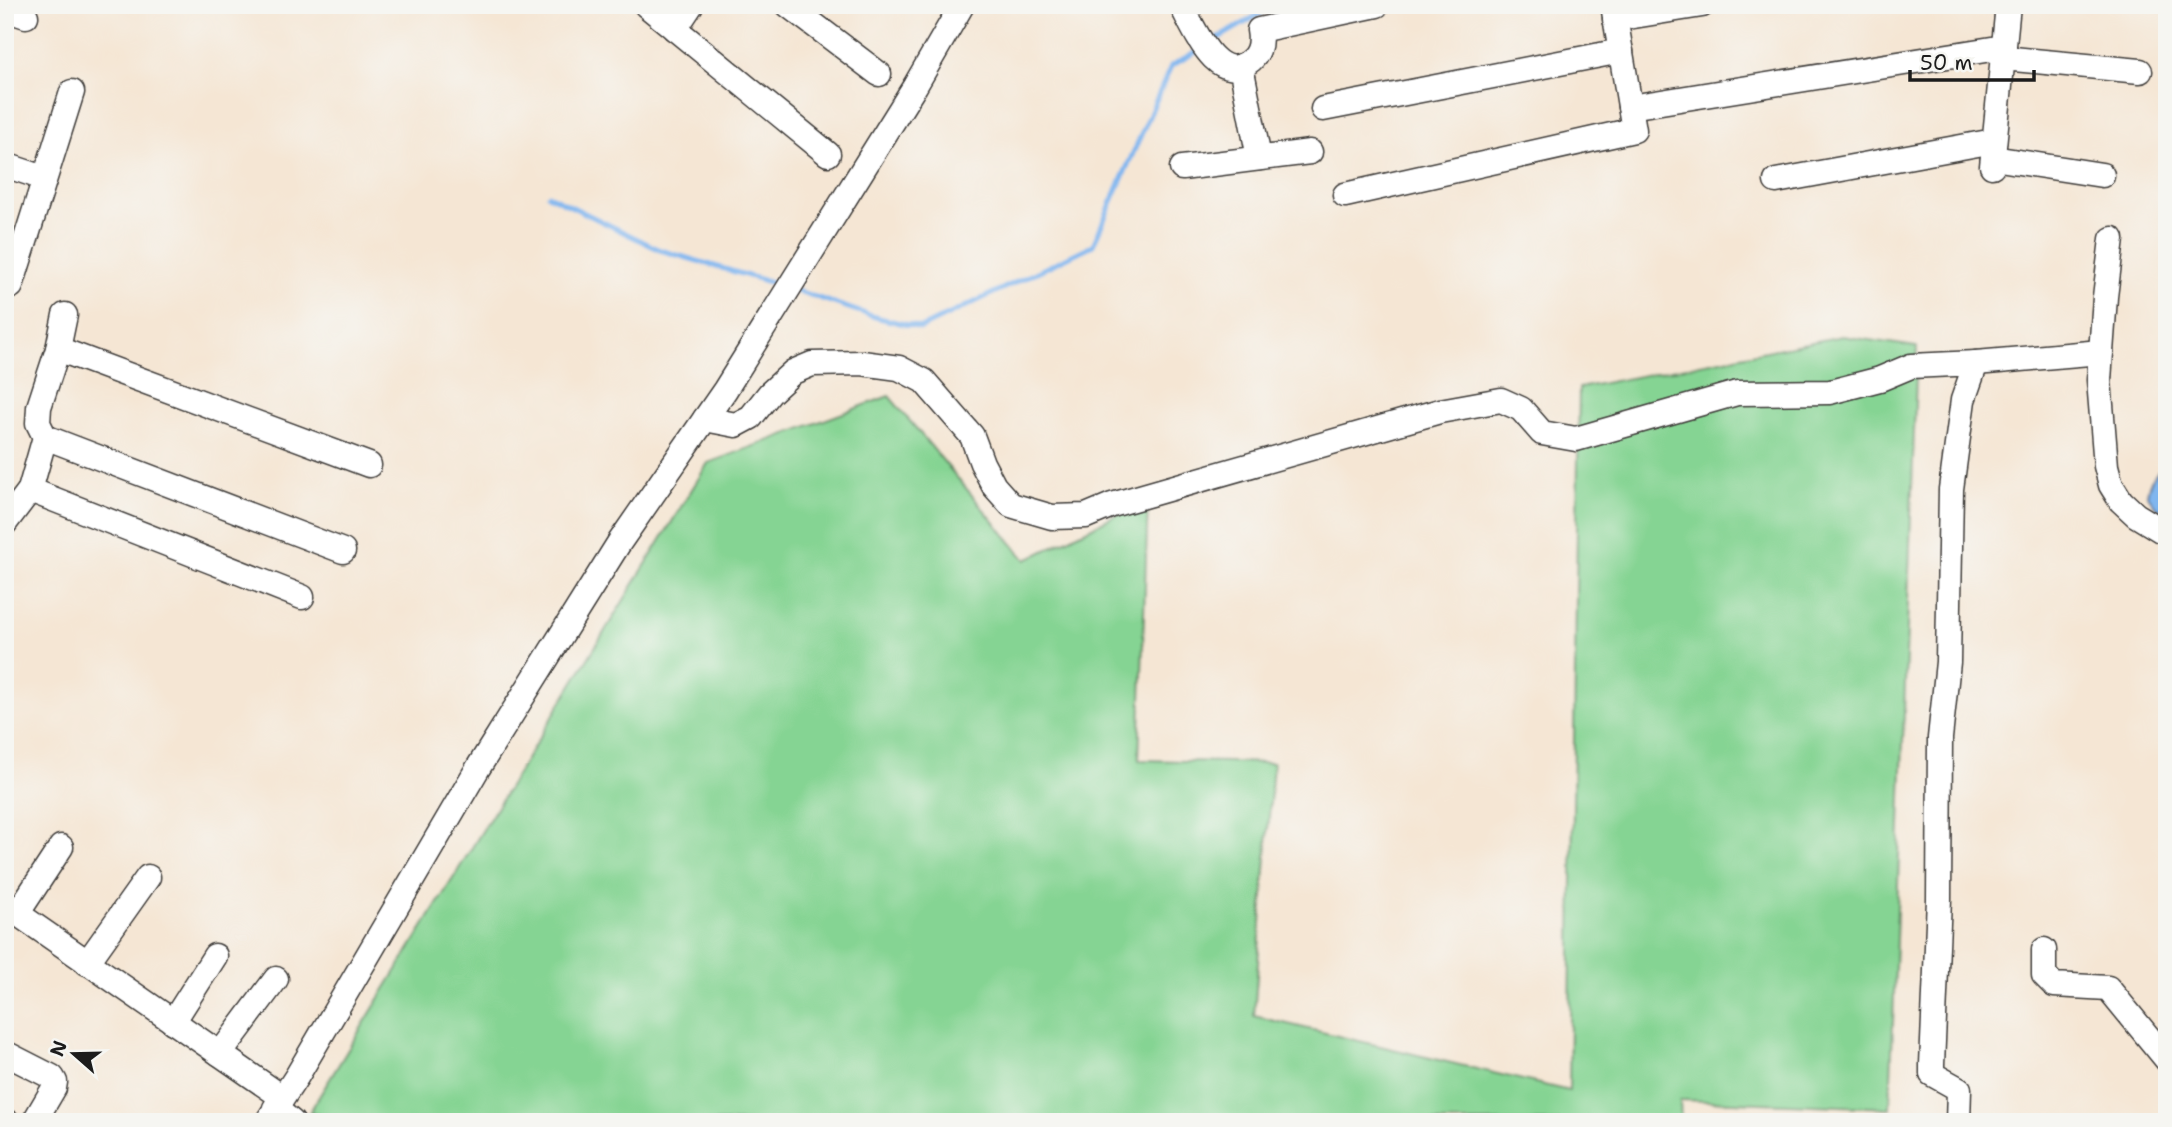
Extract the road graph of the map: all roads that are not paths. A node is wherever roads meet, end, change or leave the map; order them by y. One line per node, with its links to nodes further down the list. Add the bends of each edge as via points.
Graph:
1 (646, 5): 10 (street)
2 (691, 5): 10 (street)
3 (788, 5): 15 (street)
4 (962, 5): 35 (street)
5 (1181, 5): 13 (street, via 1220,64)
6 (1377, 5): 13 (street, via 1259,30 1258,51)
7 (1702, 5): 9 (street)
8 (2008, 5): 12 (street)
9 (1614, 12): 11 (street)
10 (675, 29): 20 (street)
11 (1620, 51): 17 (street); 18 (street)
12 (2003, 53): 14 (street); 17 (street); 21 (street)
13 (1241, 66): 22 (street)
14 (2140, 71)
15 (879, 74)
16 (72, 92): 26 (street)
17 (1630, 107): 28 (street, via 1634,130)
18 (1323, 109)
19 (1310, 152): 22 (street)
20 (828, 154)
21 (1993, 155): 25 (street); 27 (street)
22 (1259, 158): 24 (street)
23 (5, 164): 26 (street)
24 (1182, 167)
25 (2102, 175)
26 (44, 178): 30 (street)
27 (1776, 181)
28 (1345, 195)
29 (2112, 239): 33 (street)
30 (11, 286)
31 (65, 315): 32 (street)
32 (58, 349): 36 (street, via 39,407 38,423); 37 (street)
33 (2101, 352): 34 (street); 40 (street, via 2099,380 2111,485 2136,515)
34 (1976, 363): 35 (street, via 1911,366 1830,392 1737,393 1576,439 1542,433 1521,410 1501,400 1440,411 1086,516 1052,517 1011,505 994,486 972,436 924,381 899,368 812,364 793,372 751,417 736,425); 56 (street, via 1964,400 1951,489 1932,1065 1932,1074 1959,1090)
35 (705, 419): 54 (street, via 618,543 478,768)
36 (45, 437): 38 (street); 41 (street)
37 (369, 466)
38 (30, 490): 39 (street); 42 (street)
39 (5, 523)
40 (2167, 534)
41 (343, 551)
42 (302, 597)
43 (61, 847): 45 (street)
44 (148, 877): 48 (street)
45 (11, 909): 48 (street)
46 (2044, 950): 53 (street, via 2044,975 2054,985 2108,988)
47 (215, 956): 50 (street)
48 (87, 963): 50 (street)
49 (276, 979): 52 (street)
50 (173, 1022): 52 (street)
51 (5, 1053): 55 (street, via 55,1082)
52 (220, 1054): 54 (street)
53 (2167, 1059)
54 (279, 1112)
55 (34, 1122)
56 (1958, 1122)

